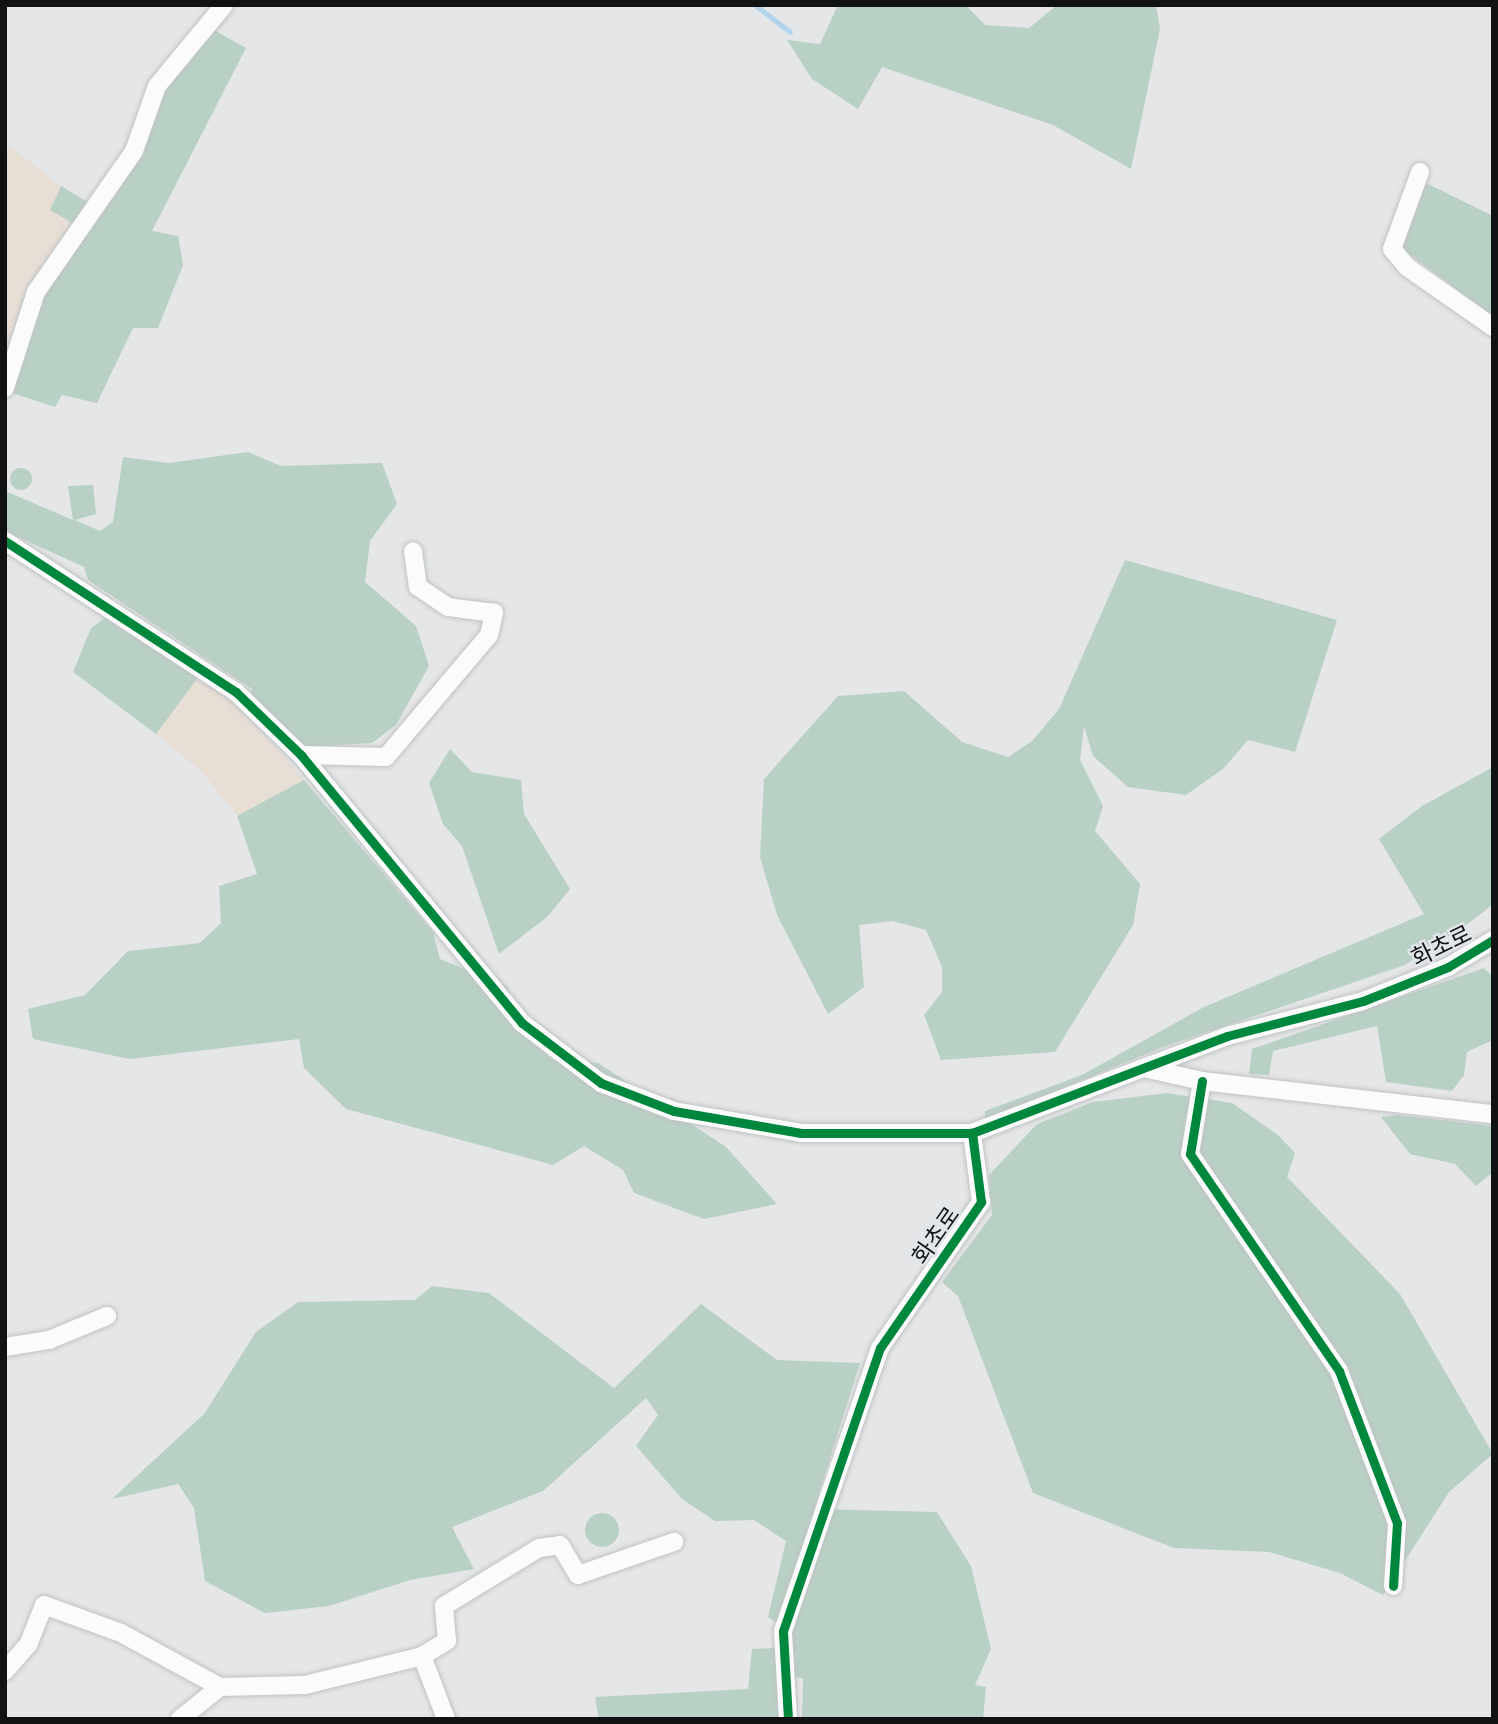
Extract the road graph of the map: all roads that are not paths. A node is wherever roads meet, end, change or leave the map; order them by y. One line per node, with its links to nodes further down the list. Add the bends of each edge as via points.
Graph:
1 (224, 5): 4 (street, via 157,86 134,151 36,292)
2 (1420, 172): 3 (street, via 1392,249 1407,267)
3 (1493, 327)
4 (5, 388)
5 (5, 541): 7 (street, via 195,660)
6 (413, 551): 7 (street, via 418,587 448,607 494,613 489,635 386,757)
7 (301, 755): 12 (street, via 522,1023 601,1083 674,1111 747,1128 883,1136)
8 (1493, 940): 9 (street, 화초로, via 1448,967 1363,1001 1227,1036)
9 (1144, 1068): 10 (street); 12 (street, 화초로)
10 (1202, 1081): 11 (street); 16 (street, via 1190,1154 1339,1371 1397,1523)
11 (1493, 1114)
12 (972, 1133): 22 (street, 화초로, via 981,1202 880,1348 783,1631)
13 (107, 1316): 14 (street, via 49,1340)
14 (5, 1347)
15 (674, 1542): 17 (street, via 578,1575 560,1545 539,1548 443,1606 447,1641)
16 (1392, 1586)
17 (422, 1656): 19 (street, via 305,1685); 21 (street)
18 (5, 1671): 19 (street, via 28,1645 44,1605 121,1633)
19 (220, 1687): 20 (street)
20 (180, 1719)
21 (446, 1719)
22 (788, 1719)

